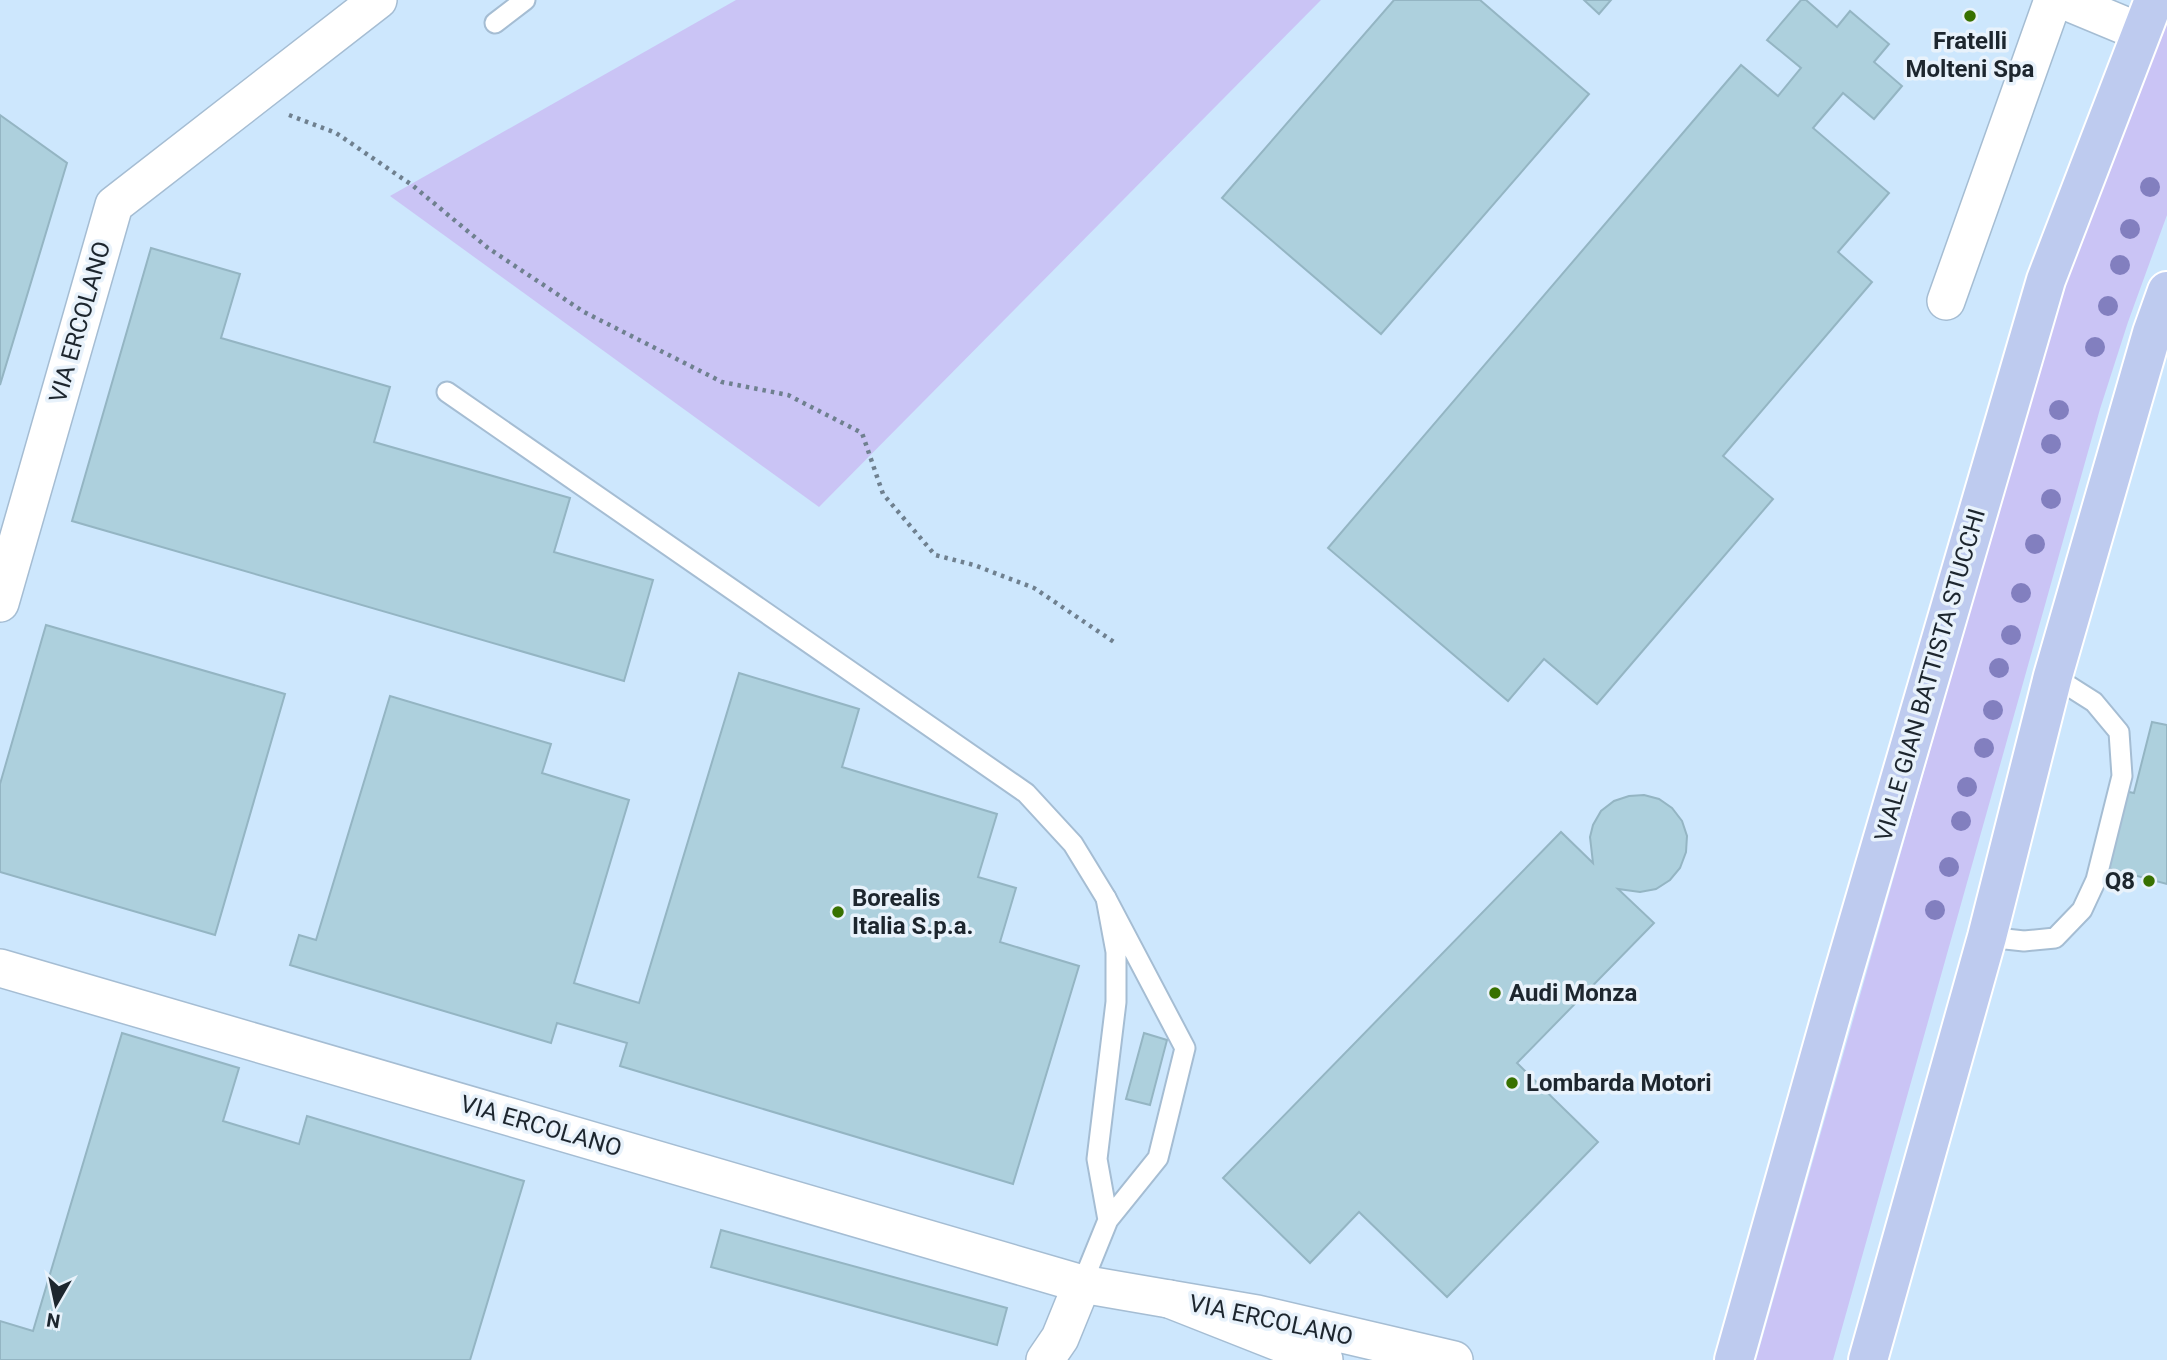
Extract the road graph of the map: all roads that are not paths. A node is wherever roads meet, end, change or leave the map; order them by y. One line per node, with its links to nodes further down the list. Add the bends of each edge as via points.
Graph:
1 (378, 0): 10 (street, VIA ERCOLANO, via 114,205)
2 (525, 0): 6 (lane)
3 (2053, 0): 8 (street)
4 (2063, 0): 5 (street)
5 (2147, 16): 21 (main road, VIALE GIAN BATTISTA STUCCHI, via 2046,280)
6 (495, 23)
7 (2167, 291): 11 (main road)
8 (1946, 301)
9 (447, 391): 12 (lane, via 1026,793 1073,844)
10 (0, 603)
11 (2053, 677): 13 (main road); 13 (lane, via 2094,702 2119,732 2122,776 2096,880 2082,910 2055,938)
12 (1106, 898): 15 (lane, via 1116,952 1116,1002 1097,1158); 15 (lane, via 1185,1048 1158,1158)
13 (1987, 937): 22 (main road)
14 (0, 968): 16 (street, VIA ERCOLANO)
15 (1108, 1220): 16 (lane)
16 (1082, 1284): 17 (street, VIA ERCOLANO); 18 (street, via 1060,1338)
17 (1169, 1299): 19 (street, VIA ERCOLANO); 20 (street, VIA ERCOLANO, via 1257,1314)
18 (1045, 1360)
19 (1324, 1360)
20 (1454, 1360)
21 (1734, 1360)
22 (1868, 1360)

